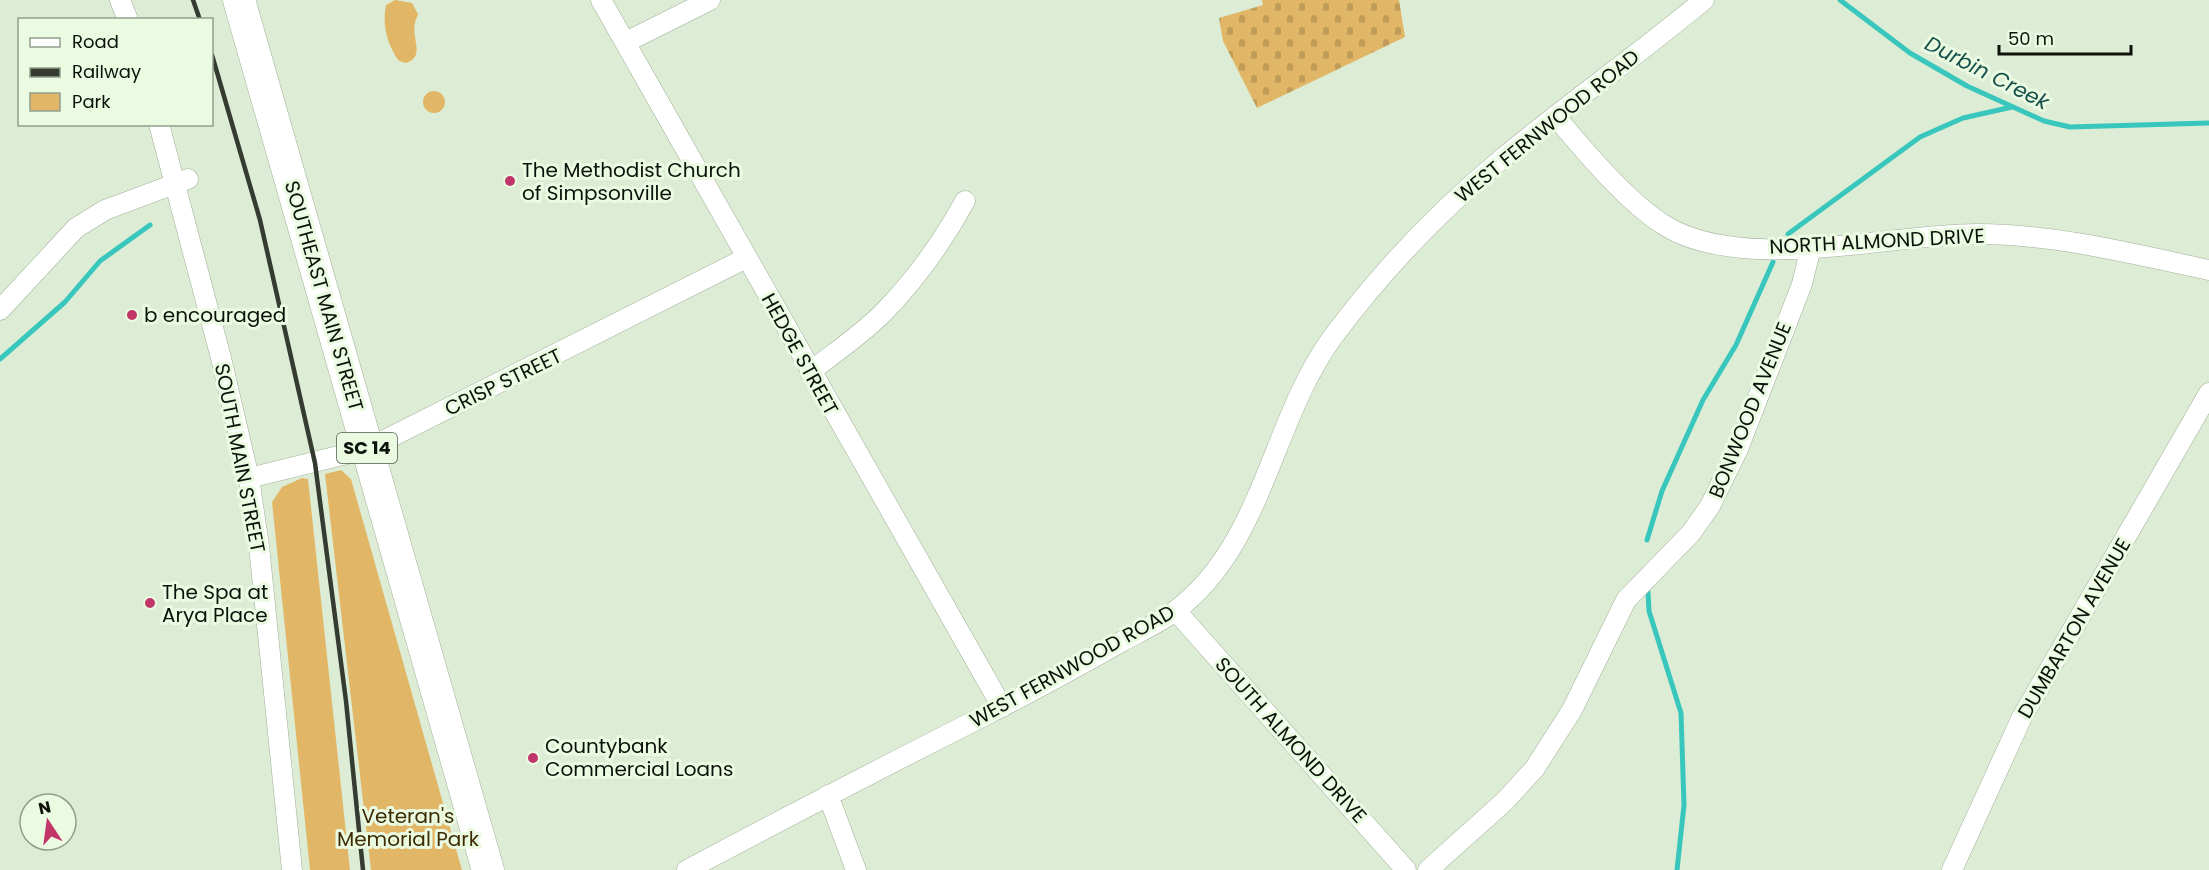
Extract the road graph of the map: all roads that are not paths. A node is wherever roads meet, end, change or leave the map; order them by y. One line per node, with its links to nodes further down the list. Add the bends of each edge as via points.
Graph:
1 (120, 0): 6 (street)
2 (238, 0): 18 (main road, SOUTHEAST MAIN STREET / SC 14)
3 (601, 0): 7 (street, HEDGE STREET)
4 (710, 0): 7 (street)
5 (1704, 0): 8 (street, WEST FERNWOOD ROAD)
6 (127, 18)
7 (626, 42): 13 (street, HEDGE STREET)
8 (1555, 116): 12 (street, NORTH ALMOND DRIVE, via 1592,160 1652,216 1684,236 1718,244); 20 (street, WEST FERNWOOD ROAD, via 1452,204 1384,274 1333,337 1301,389 1260,491 1235,539 1209,579)
9 (160, 126): 10 (street, SOUTH MAIN STREET)
10 (182, 181): 15 (street, via 105,210 76,228); 19 (street, SOUTH MAIN STREET)
11 (966, 201): 16 (street, via 939,248 914,279 882,314)
12 (1811, 247): 14 (street, NORTH ALMOND DRIVE, via 1975,234 2030,236); 28 (street, BONWOOD AVENUE, via 1802,284 1738,449 1710,506 1691,533 1626,600 1572,710 1535,768 1505,801)
13 (746, 258): 16 (street, HEDGE STREET); 18 (street, CRISP STREET)
14 (2209, 270)
15 (0, 310)
16 (810, 372): 21 (street, HEDGE STREET)
17 (2209, 393): 29 (street, DUMBARTON AVENUE, via 2022,717)
18 (367, 449): 19 (street, CRISP STREET); 24 (main road, SOUTHEAST MAIN STREET / SC 14)
19 (249, 478): 23 (street, SOUTH MAIN STREET)
20 (1176, 610): 21 (street, WEST FERNWOOD ROAD); 27 (street, SOUTH ALMOND DRIVE)
21 (1002, 706): 22 (street, WEST FERNWOOD ROAD)
22 (828, 795): 25 (street, WEST FERNWOOD ROAD); 26 (street)
23 (292, 870)
24 (488, 870)
25 (687, 870)
26 (856, 870)
27 (1406, 870)
28 (1428, 870)
29 (1952, 870)

